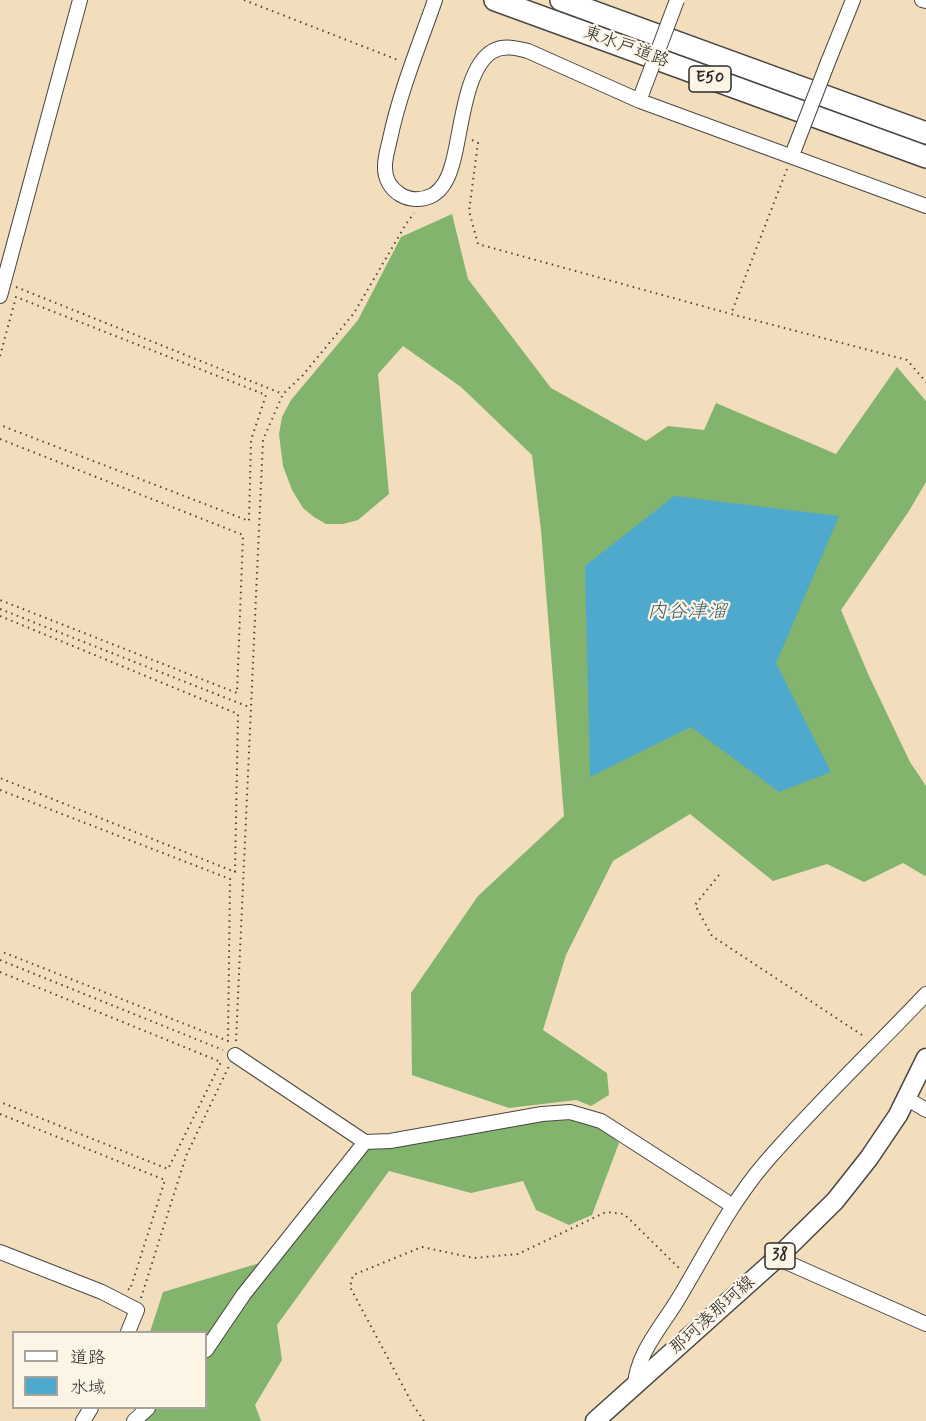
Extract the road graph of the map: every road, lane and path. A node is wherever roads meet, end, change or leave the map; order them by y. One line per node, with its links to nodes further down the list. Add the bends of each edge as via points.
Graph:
1 (80, 0): 16 (street)
2 (244, 0): 8 (path)
3 (435, 0): 8 (street)
4 (495, 0): 13 (highway, 東水戸道路 / E50)
5 (561, 0): 11 (highway, 東水戸道路 / E50)
6 (677, 0): 9 (street, bridge)
7 (853, 0): 12 (street, bridge)
8 (411, 66): 14 (street, via 385,164 391,189)
9 (641, 97): 10 (street, via 528,51 501,48 482,62 467,93); 12 (street)
10 (459, 132): 14 (street, via 444,184); 17 (path, via 478,144 469,212 478,244)
11 (926, 133)
12 (793, 154): 15 (street); 17 (path)
13 (926, 157)
14 (420, 200): 20 (path, via 354,312)
15 (926, 206)
16 (2, 289): 20 (path)
17 (731, 314): 19 (path, via 907,360)
18 (0, 356): 21 (path, via 16,297 266,395 251,440 249,521)
19 (926, 382)
20 (283, 394): 26 (path, via 263,440)
21 (0, 425)
22 (0, 439): 23 (path, via 243,535 237,693)
23 (0, 600)
24 (0, 609): 26 (path)
25 (0, 616): 27 (path, via 238,714 235,872)
26 (249, 707): 35 (path)
27 (0, 778)
28 (0, 790): 30 (path, via 230,879 228,1041)
29 (719, 874): 34 (path, via 695,905 712,936)
30 (0, 951)
31 (0, 960): 35 (path)
32 (0, 972): 38 (path, via 221,1062 168,1169)
33 (926, 994): 34 (street)
34 (877, 1046): 42 (street, via 765,1164)
35 (235, 1055): 41 (street); 47 (path, via 186,1156)
36 (926, 1058): 37 (main road, 那珂湊那珂線 / 38)
37 (906, 1098): 39 (street); 44 (main road, 那珂湊那珂線 / 38, via 869,1158 835,1201)
38 (0, 1102)
39 (926, 1110)
40 (0, 1114): 46 (path, via 165,1180 130,1290)
41 (365, 1142): 42 (street, via 570,1112 601,1121); 50 (street, via 244,1294)
42 (733, 1206): 45 (street)
43 (0, 1252): 47 (street)
44 (777, 1258): 48 (street); 51 (main road, 那珂湊那珂線 / 38)
45 (689, 1279): 51 (street, via 639,1363); 54 (path, via 624,1214 606,1212 518,1254 474,1258 423,1247 353,1275 350,1287)
46 (119, 1286)
47 (137, 1310): 49 (street)
48 (926, 1324)
49 (129, 1331)
50 (207, 1348)
51 (635, 1386): 55 (main road, 那珂湊那珂線 / 38)
52 (146, 1409): 53 (street)
53 (134, 1421)
54 (424, 1421)
55 (594, 1421)

